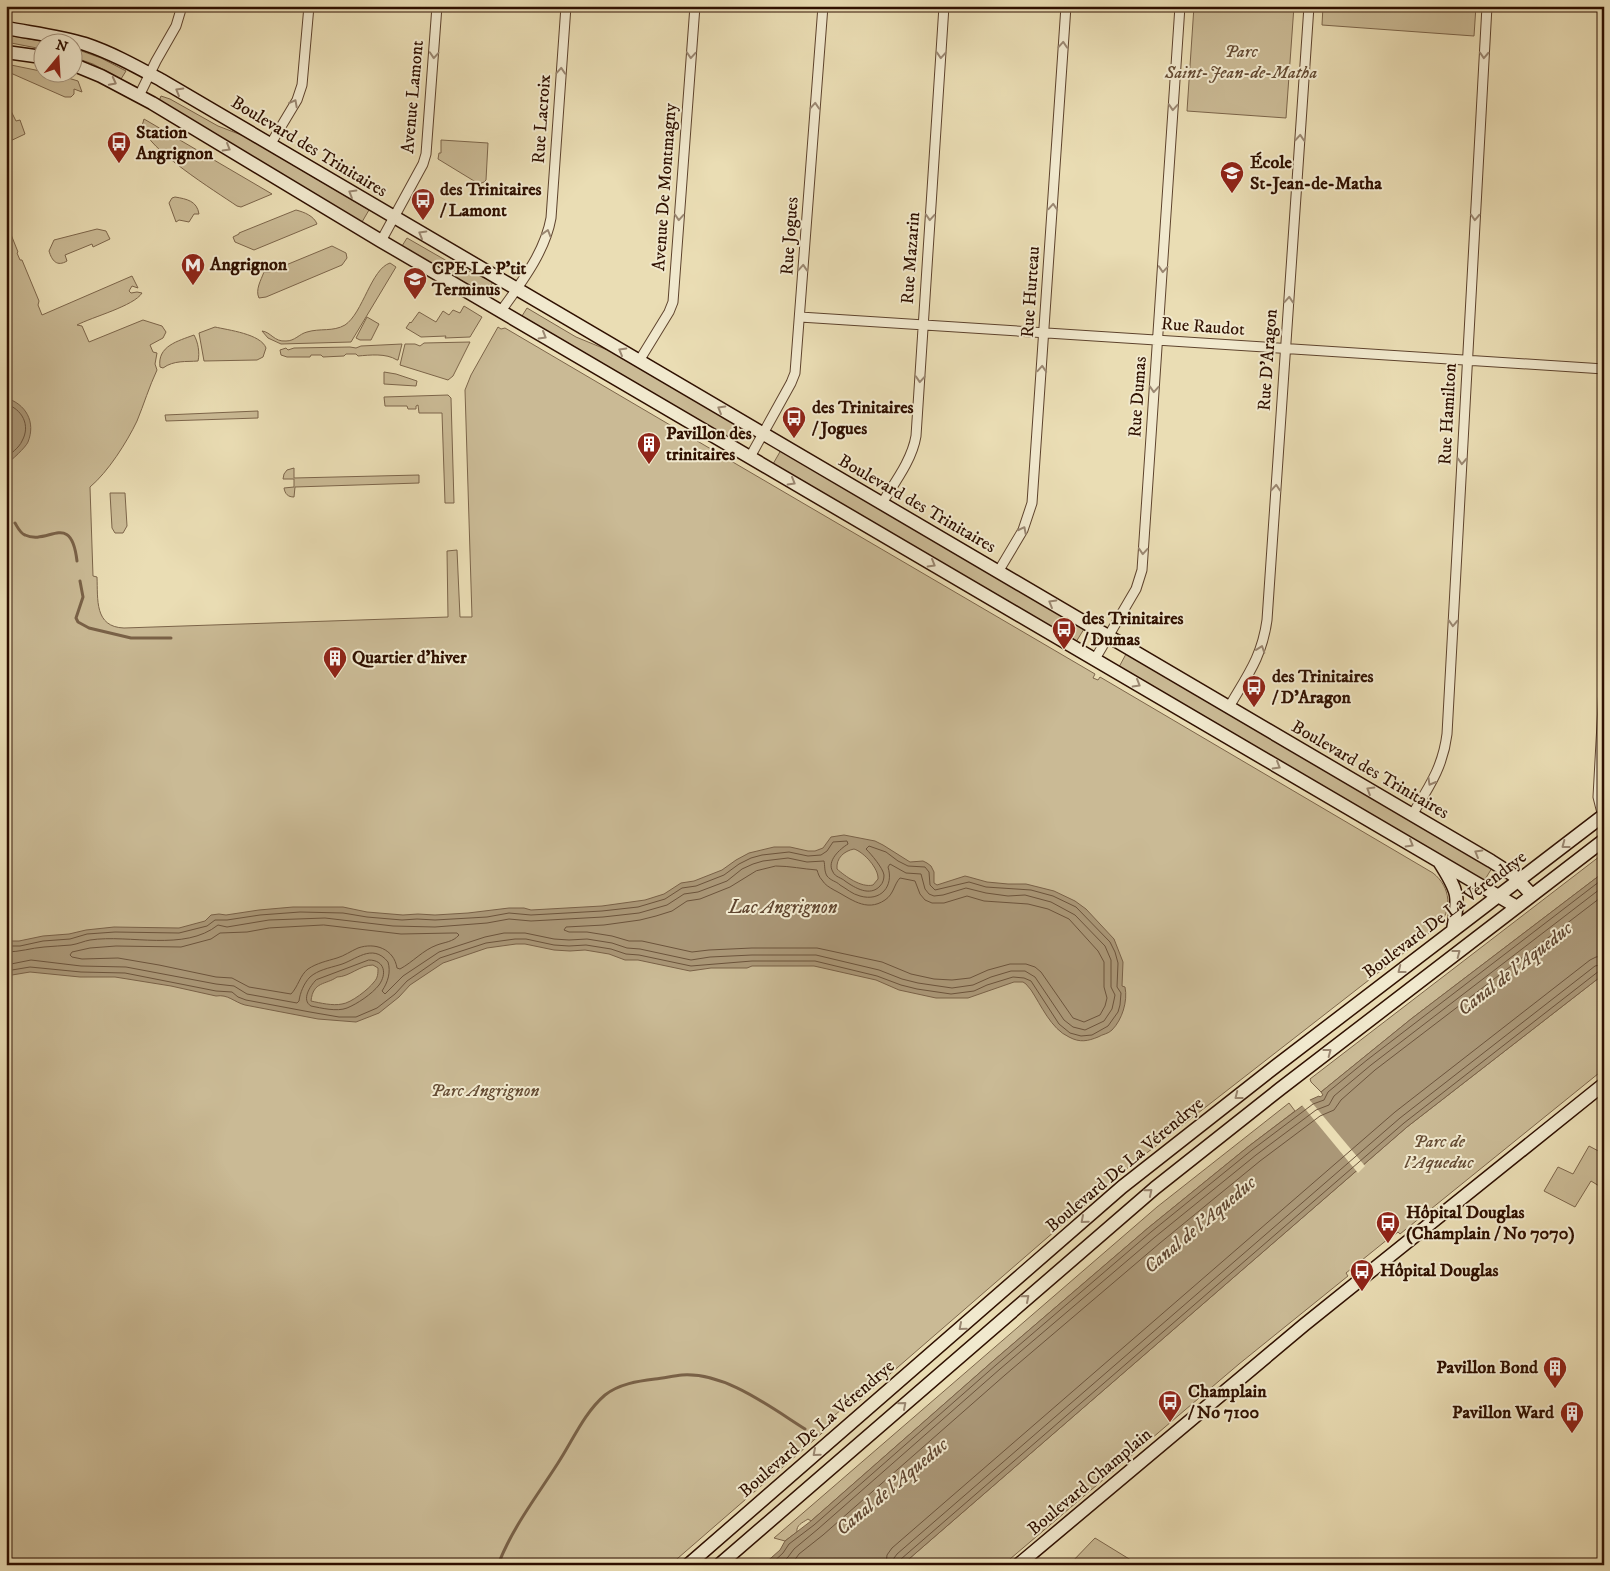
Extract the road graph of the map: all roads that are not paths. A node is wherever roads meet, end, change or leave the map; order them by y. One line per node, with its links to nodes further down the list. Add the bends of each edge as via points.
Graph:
1 (182, 6): 16 (street, via 176,26)
2 (309, 6): 18 (street, one-way to 2, via 297,100 302,85)
3 (437, 6): 19 (street, Avenue Lamont, one-way to 19, via 426,154)
4 (566, 6): 21 (street, Rue Lacroix, one-way to 4, via 546,239 550,224)
5 (694, 6): 29 (street, Avenue De Montmagny, one-way to 29, via 673,302)
6 (823, 6): 23 (street, Rue Jogues, one-way to 6)
7 (944, 6): 24 (street, Rue Mazarin, one-way to 24)
8 (1066, 6): 25 (street, Rue Hurteau, one-way to 8)
9 (1180, 6): 26 (street, Rue Dumas, one-way to 26)
10 (1309, 6): 27 (street, Rue D'Aragon, one-way to 10)
11 (1487, 6): 28 (street, Rue Hamilton, one-way to 28)
12 (6, 28): 16 (main road, Boulevard des Trinitaires, via 87,44)
13 (6, 52): 14 (main road)
14 (32, 56)
15 (82, 68): 17 (main road, one-way to 17)
16 (150, 74): 17 (street); 18 (main road, Boulevard des Trinitaires, one-way to 16)
17 (139, 96): 20 (main road, one-way to 20)
18 (270, 145): 19 (main road, Boulevard des Trinitaires, one-way to 18)
19 (394, 218): 20 (street, Avenue Lamont); 21 (main road, Boulevard des Trinitaires, one-way to 19)
20 (381, 241): 22 (main road)
21 (516, 289): 22 (street, Rue Lacroix); 29 (main road, Boulevard des Trinitaires, one-way to 21)
22 (501, 311): 32 (main road, one-way to 32)
23 (800, 317): 24 (street, Rue Raudot); 31 (street, Rue Jogues, via 793,378)
24 (923, 325): 25 (street, Rue Raudot); 33 (street, Rue Mazarin, one-way to 33, via 914,446)
25 (1044, 333): 26 (street, Rue Raudot); 34 (street, Rue Hurteau, one-way to 25, via 1023,530 1032,503)
26 (1158, 340): 27 (street, Rue Raudot); 35 (street, Rue Dumas, one-way to 35, via 1142,570 1136,589)
27 (1285, 349): 28 (street, Rue Raudot); 38 (street, Rue D'Aragon, one-way to 27, via 1257,659 1265,634)
28 (1468, 360): 30 (street, Rue Raudot); 39 (street, Rue Hamilton, one-way to 39, via 1446,745 1436,775)
29 (640, 361): 31 (main road, Boulevard des Trinitaires, one-way to 29)
30 (1604, 369)
31 (763, 434): 32 (street, Rue Jogues); 33 (main road, Boulevard des Trinitaires)
32 (750, 457): 36 (main road, one-way to 36)
33 (882, 503): 34 (main road, Boulevard des Trinitaires)
34 (998, 572): 35 (main road, Boulevard des Trinitaires, one-way to 34)
35 (1108, 636): 36 (street, Rue Dumas); 38 (main road, Boulevard des Trinitaires)
36 (1095, 660): 42 (main road, one-way to 42)
37 (1604, 687): 40 (street, via 1598,797)
38 (1229, 707): 39 (main road, Boulevard des Trinitaires, one-way to 38)
39 (1412, 815): 43 (main road, Boulevard des Trinitaires, one-way to 39)
40 (1604, 815): 43 (main road, Boulevard De La Vérendrye, one-way to 43)
41 (1604, 840): 44 (main road, Boulevard De La Vérendrye)
42 (1439, 861): 45 (main road); 47 (main road, via 1457,895)
43 (1518, 880): 44 (main road, Boulevard des Trinitaires); 45 (main road, Boulevard De La Vérendrye)
44 (1532, 895): 46 (main road, Boulevard De La Vérendrye)
45 (1498, 896): 46 (main road); 47 (main road, Boulevard De La Vérendrye)
46 (1517, 907): 50 (main road, Boulevard De La Vérendrye, one-way to 46, via 1155,1188 1272,1094)
47 (1453, 930): 49 (main road, Boulevard De La Vérendrye, one-way to 49, via 1122,1187)
48 (1604, 1084): 51 (main road, Boulevard Champlain, via 1297,1331)
49 (688, 1565)
50 (720, 1565)
51 (1018, 1565)

